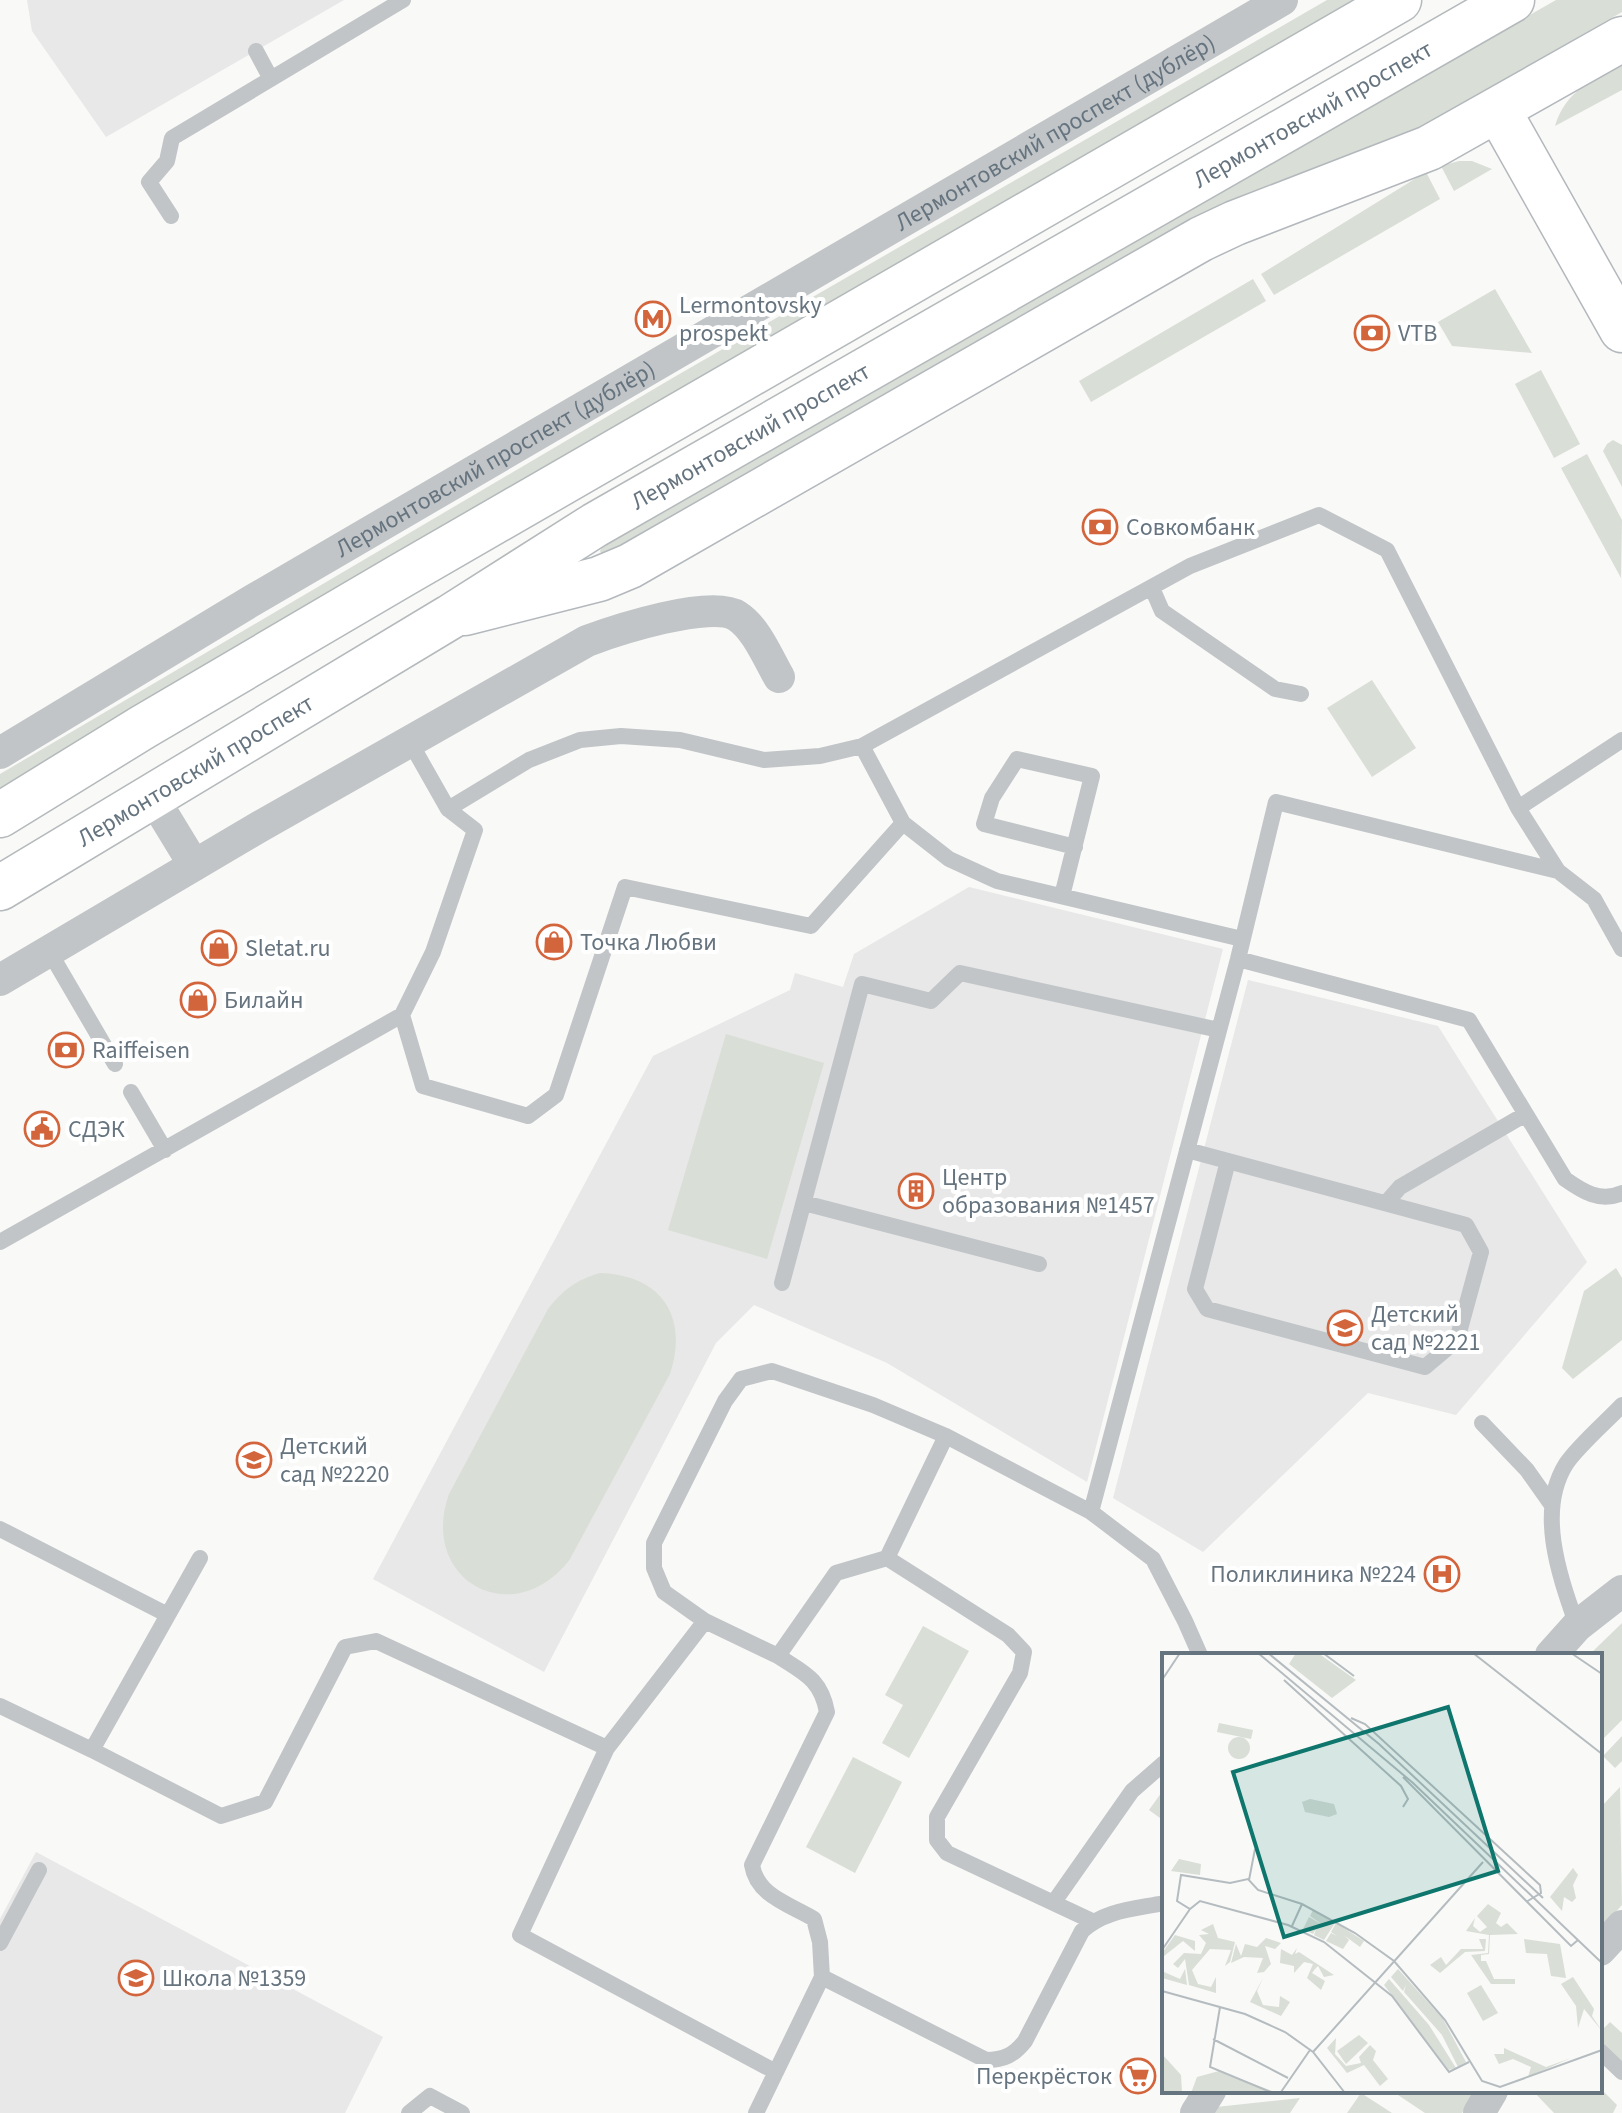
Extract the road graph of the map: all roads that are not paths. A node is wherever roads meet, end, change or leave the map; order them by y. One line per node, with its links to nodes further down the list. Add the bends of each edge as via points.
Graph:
1 (403, 0): 7 (lane)
2 (1282, 0): 18 (street, Лермонтовский проспект (дублёр))
3 (1399, 0): 22 (main road, via 416,567)
4 (1512, 0): 12 (main road, Лермонтовский проспект, via 595,525)
5 (1622, 39): 8 (main road)
6 (256, 51): 7 (lane)
7 (271, 79): 9 (lane, via 172,138 167,161 149,182)
8 (1498, 110): 10 (main road); 12 (main road, via 1429,148 1201,239 630,566 599,579)
9 (171, 216)
10 (1622, 330)
11 (1152, 588): 14 (lane, via 1162,611 1275,689); 17 (lane); 20 (lane, via 1190,566 1319,515 1387,550)
12 (450, 617): 19 (main road, Лермонтовский проспект)
13 (779, 677): 16 (street, via 747,623 728,611 700,611 587,641)
14 (1301, 694)
15 (1622, 740): 20 (lane)
16 (410, 742): 21 (lane); 25 (street)
17 (862, 746): 21 (lane, via 764,760 680,740 580,740 529,760); 23 (lane)
18 (0, 753)
19 (152, 796): 25 (street); 27 (main road, Лермонтовский проспект)
20 (1518, 808): 26 (lane)
21 (448, 809): 34 (lane, via 475,830 433,952)
22 (0, 815)
23 (903, 823): 28 (lane, via 949,859 985,876); 34 (lane, via 811,926 625,887 556,1095 528,1116 423,1086)
24 (1075, 847): 24 (lane, via 1092,776 1017,759 992,798 984,824); 28 (lane)
25 (194, 865): 31 (street)
26 (1558, 871): 29 (lane, via 1276,802); 30 (lane, via 1594,899)
27 (0, 888)
28 (1062, 896): 29 (lane)
29 (1242, 939): 32 (lane)
30 (1622, 949)
31 (49, 951): 33 (street); 36 (lane)
32 (1238, 959): 35 (lane); 38 (lane, via 1469,1020)
33 (0, 980)
34 (402, 1015): 39 (lane)
35 (1219, 1030): 40 (lane); 43 (lane, via 960,973 931,1001 862,984)
36 (115, 1064)
37 (131, 1092): 39 (lane)
38 (1526, 1114): 42 (lane, via 1565,1179 1587,1195); 44 (lane, via 1400,1187)
39 (165, 1150): 45 (lane)
40 (1187, 1150): 41 (lane); 52 (lane)
41 (1228, 1161): 44 (lane); 44 (lane, via 1195,1289 1207,1309 1425,1367 1457,1340 1481,1252 1466,1225)
42 (1622, 1193)
43 (804, 1203): 46 (lane); 47 (lane)
44 (1386, 1203)
45 (0, 1242)
46 (1039, 1264)
47 (782, 1283)
48 (1622, 1405): 51 (lane, via 1566,1464)
49 (1482, 1423): 51 (lane)
50 (946, 1436): 52 (lane); 55 (lane); 58 (lane, via 772,1371 741,1379 654,1543 654,1568 664,1592)
51 (1551, 1504): 59 (lane, via 1559,1573)
52 (1091, 1512): 60 (lane, via 1153,1559)
53 (0, 1529): 57 (lane)
54 (200, 1558): 57 (lane)
55 (887, 1558): 62 (lane, via 836,1573); 68 (lane, via 1008,1635 1024,1652 1020,1673 937,1817 937,1840 947,1853)
56 (1622, 1591): 59 (street)
57 (168, 1615): 65 (lane)
58 (705, 1621): 62 (lane); 64 (lane)
59 (1577, 1626): 61 (street)
60 (1199, 1653)
61 (1553, 1653)
62 (778, 1656): 74 (lane, via 814,1679 827,1712 752,1865 760,1888 814,1919)
63 (0, 1706): 65 (lane)
64 (607, 1748): 65 (lane, via 376,1641 345,1647 265,1802 221,1816); 76 (lane, via 520,1935)
65 (92, 1750)
66 (1162, 1765): 68 (lane, via 1132,1791)
67 (39, 1870): 72 (lane)
68 (1054, 1902): 70 (lane)
69 (1162, 1903): 70 (lane)
70 (1092, 1921): 74 (lane, via 1025,2041 1016,2052 997,2060 986,2060)
71 (1622, 1926): 73 (street)
72 (0, 1943)
73 (1602, 1948)
74 (822, 1977): 76 (lane)
75 (1602, 2053): 77 (lane)
76 (776, 2072): 82 (lane)
77 (1622, 2072)
78 (1209, 2093): 83 (street)
79 (1491, 2093): 84 (street)
80 (409, 2113): 81 (lane, via 430,2096)
81 (462, 2113)
82 (756, 2113)
83 (1196, 2113)
84 (1479, 2113)

